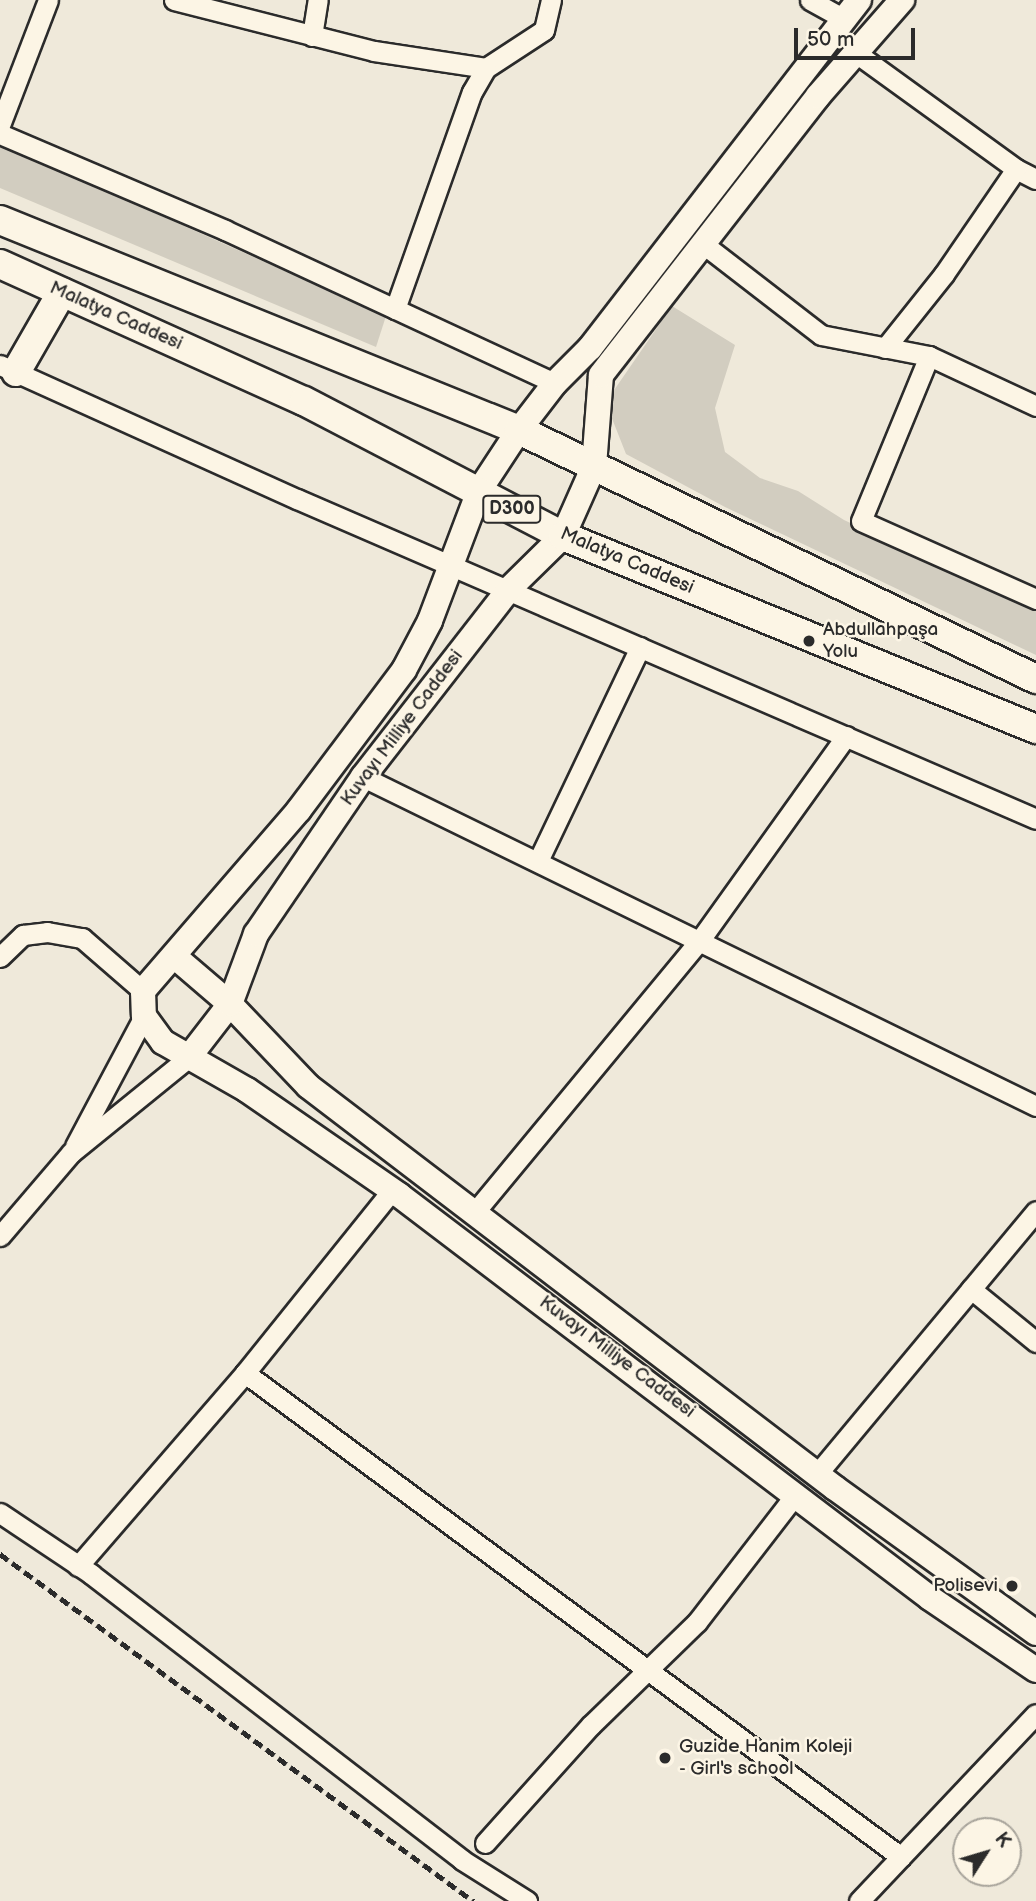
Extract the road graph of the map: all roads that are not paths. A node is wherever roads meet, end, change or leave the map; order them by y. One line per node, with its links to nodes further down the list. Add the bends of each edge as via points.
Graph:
1 (48, 0): 11 (street)
2 (174, 0): 8 (street)
3 (318, 0): 8 (street)
4 (551, 0): 10 (street, via 544,30)
5 (810, 0): 7 (street)
6 (902, 0): 9 (main road, Kuvayı Milliye Caddesi)
7 (852, 10): 23 (main road, Kuvayı Milliye Caddesi, via 590,348)
8 (312, 36): 10 (street, via 374,51)
9 (856, 53): 13 (street); 16 (main road, Kuvayı Milliye Caddesi)
10 (486, 68): 19 (street, via 472,92)
11 (0, 125)
12 (0, 134): 19 (street)
13 (1016, 169): 14 (street); 20 (street, via 944,274)
14 (1036, 178)
15 (0, 220): 25 (highway, Malatya Caddesi)
16 (702, 243): 20 (street, via 821,335); 26 (main road, Kuvayı Milliye Caddesi, via 601,375)
17 (0, 264): 18 (highway, Malatya Caddesi / D300)
18 (62, 292): 22 (highway); 27 (highway, Malatya Caddesi / D300, via 304,401)
19 (395, 309): 23 (street)
20 (885, 348): 21 (street)
21 (929, 356): 24 (street); 31 (street, via 861,521)
22 (8, 368): 29 (street)
23 (555, 383): 25 (main road, Kuvayı Milliye Caddesi)
24 (1036, 406)
25 (519, 430): 26 (highway, Malatya Caddesi); 27 (main road, Kuvayı Milliye Caddesi)
26 (594, 466): 28 (main road, Kuvayı Milliye Caddesi); 33 (highway, Malatya Caddesi)
27 (479, 491): 28 (highway, Malatya Caddesi / D300); 29 (main road, Kuvayı Milliye Caddesi)
28 (563, 536): 30 (main road, Kuvayı Milliye Caddesi); 34 (highway, Malatya Caddesi / D300)
29 (451, 566): 30 (street); 40 (main road, Kuvayı Milliye Caddesi, via 430,621 404,670 299,810)
30 (510, 588): 32 (street); 36 (main road, Kuvayı Milliye Caddesi)
31 (1036, 599)
32 (640, 647): 35 (street); 38 (street)
33 (1036, 679)
34 (1036, 729)
35 (846, 736): 37 (street); 39 (street)
36 (363, 777): 38 (street); 43 (main road, Kuvayı Milliye Caddesi, via 257,934)
37 (1036, 819)
38 (538, 861): 39 (street)
39 (700, 940): 46 (street); 50 (street)
40 (174, 956): 42 (main road, Kuvayı Milliye Caddesi); 43 (main road, Kuvayı Milliye Caddesi)
41 (0, 957): 42 (street, via 23,935 47,932 82,939)
42 (143, 991): 44 (main road)
43 (230, 1004): 45 (main road, Kuvayı Milliye Caddesi); 50 (main road, Kuvayı Milliye Caddesi, via 308,1086)
44 (144, 1016): 45 (main road, Kuvayı Milliye Caddesi, via 163,1042); 47 (street)
45 (189, 1057): 47 (street); 48 (main road, Kuvayı Milliye Caddesi, via 247,1090)
46 (1036, 1106)
47 (71, 1153): 51 (street)
48 (391, 1190): 54 (street); 56 (main road, Kuvayı Milliye Caddesi)
49 (1036, 1211): 52 (street)
50 (474, 1213): 55 (main road, Kuvayı Milliye Caddesi)
51 (0, 1236)
52 (971, 1289): 53 (street); 55 (street)
53 (1036, 1342)
54 (245, 1373): 58 (street); 61 (street)
55 (817, 1474): 59 (main road, Kuvayı Milliye Caddesi)
56 (796, 1494): 60 (main road, Kuvayı Milliye Caddesi, via 930,1598); 61 (street, via 697,1622)
57 (0, 1513): 58 (street)
58 (78, 1566): 65 (street, via 462,1860)
59 (1036, 1633)
60 (1036, 1670)
61 (645, 1672): 63 (street); 64 (street)
62 (1036, 1714): 64 (street)
63 (485, 1843)
64 (901, 1857): 66 (street)
65 (527, 1901)
66 (859, 1901)

